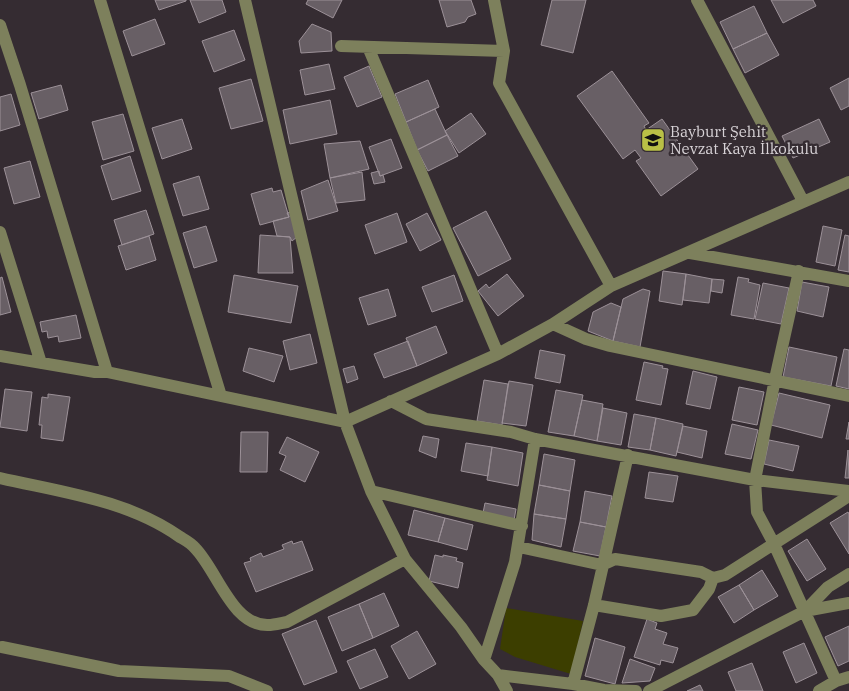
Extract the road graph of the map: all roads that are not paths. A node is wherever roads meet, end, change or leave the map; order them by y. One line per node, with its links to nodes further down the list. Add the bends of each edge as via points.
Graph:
1 (100, 0): 22 (street)
2 (245, 0): 25 (street)
3 (494, 0): 8 (street)
4 (697, 0): 10 (street)
5 (0, 26): 20 (street)
6 (341, 46): 7 (street)
7 (368, 47): 8 (street); 17 (street)
8 (504, 51): 15 (street, via 499,83)
9 (849, 182): 10 (street)
10 (803, 201): 12 (street)
11 (0, 232): 19 (street)
12 (690, 252): 13 (street); 15 (street)
13 (799, 272): 14 (street); 21 (street)
14 (849, 281)
15 (611, 286): 16 (street)
16 (553, 324): 17 (street); 21 (street, via 610,346)
17 (498, 354): 24 (street)
18 (0, 356): 19 (street)
19 (41, 363): 20 (street)
20 (108, 372): 22 (street)
21 (775, 379): 23 (street); 29 (street)
22 (221, 396): 25 (street)
23 (849, 396)
24 (391, 401): 25 (street); 26 (street, via 426,419 511,432)
25 (345, 422): 30 (street)
26 (535, 440): 27 (street); 33 (street)
27 (628, 455): 29 (street); 37 (street)
28 (0, 478): 36 (street, via 112,504 164,525 195,547 238,611 254,622 267,625 287,622)
29 (756, 480): 31 (street); 34 (street, via 757,512)
30 (371, 491): 33 (street); 36 (street)
31 (849, 491)
32 (849, 496): 34 (street)
33 (522, 526): 35 (street)
34 (774, 544): 39 (street, via 725,575); 42 (street)
35 (519, 547): 37 (street); 44 (street)
36 (405, 559): 44 (street, via 462,627)
37 (602, 565): 39 (street, via 615,559 701,572); 41 (street)
38 (849, 574): 42 (street, via 828,587)
39 (713, 578): 41 (street, via 693,610 661,616)
40 (849, 603): 42 (street)
41 (594, 605): 48 (street)
42 (805, 611): 47 (street); 52 (street)
43 (2, 647): 49 (street, via 119,671 229,676)
44 (484, 660): 45 (street)
45 (498, 675): 48 (street); 50 (street)
46 (849, 677): 47 (street)
47 (836, 681): 53 (street)
48 (573, 684): 51 (street, via 604,690)
49 (267, 691)
50 (507, 691)
51 (636, 691)
52 (649, 691)
53 (819, 691)

